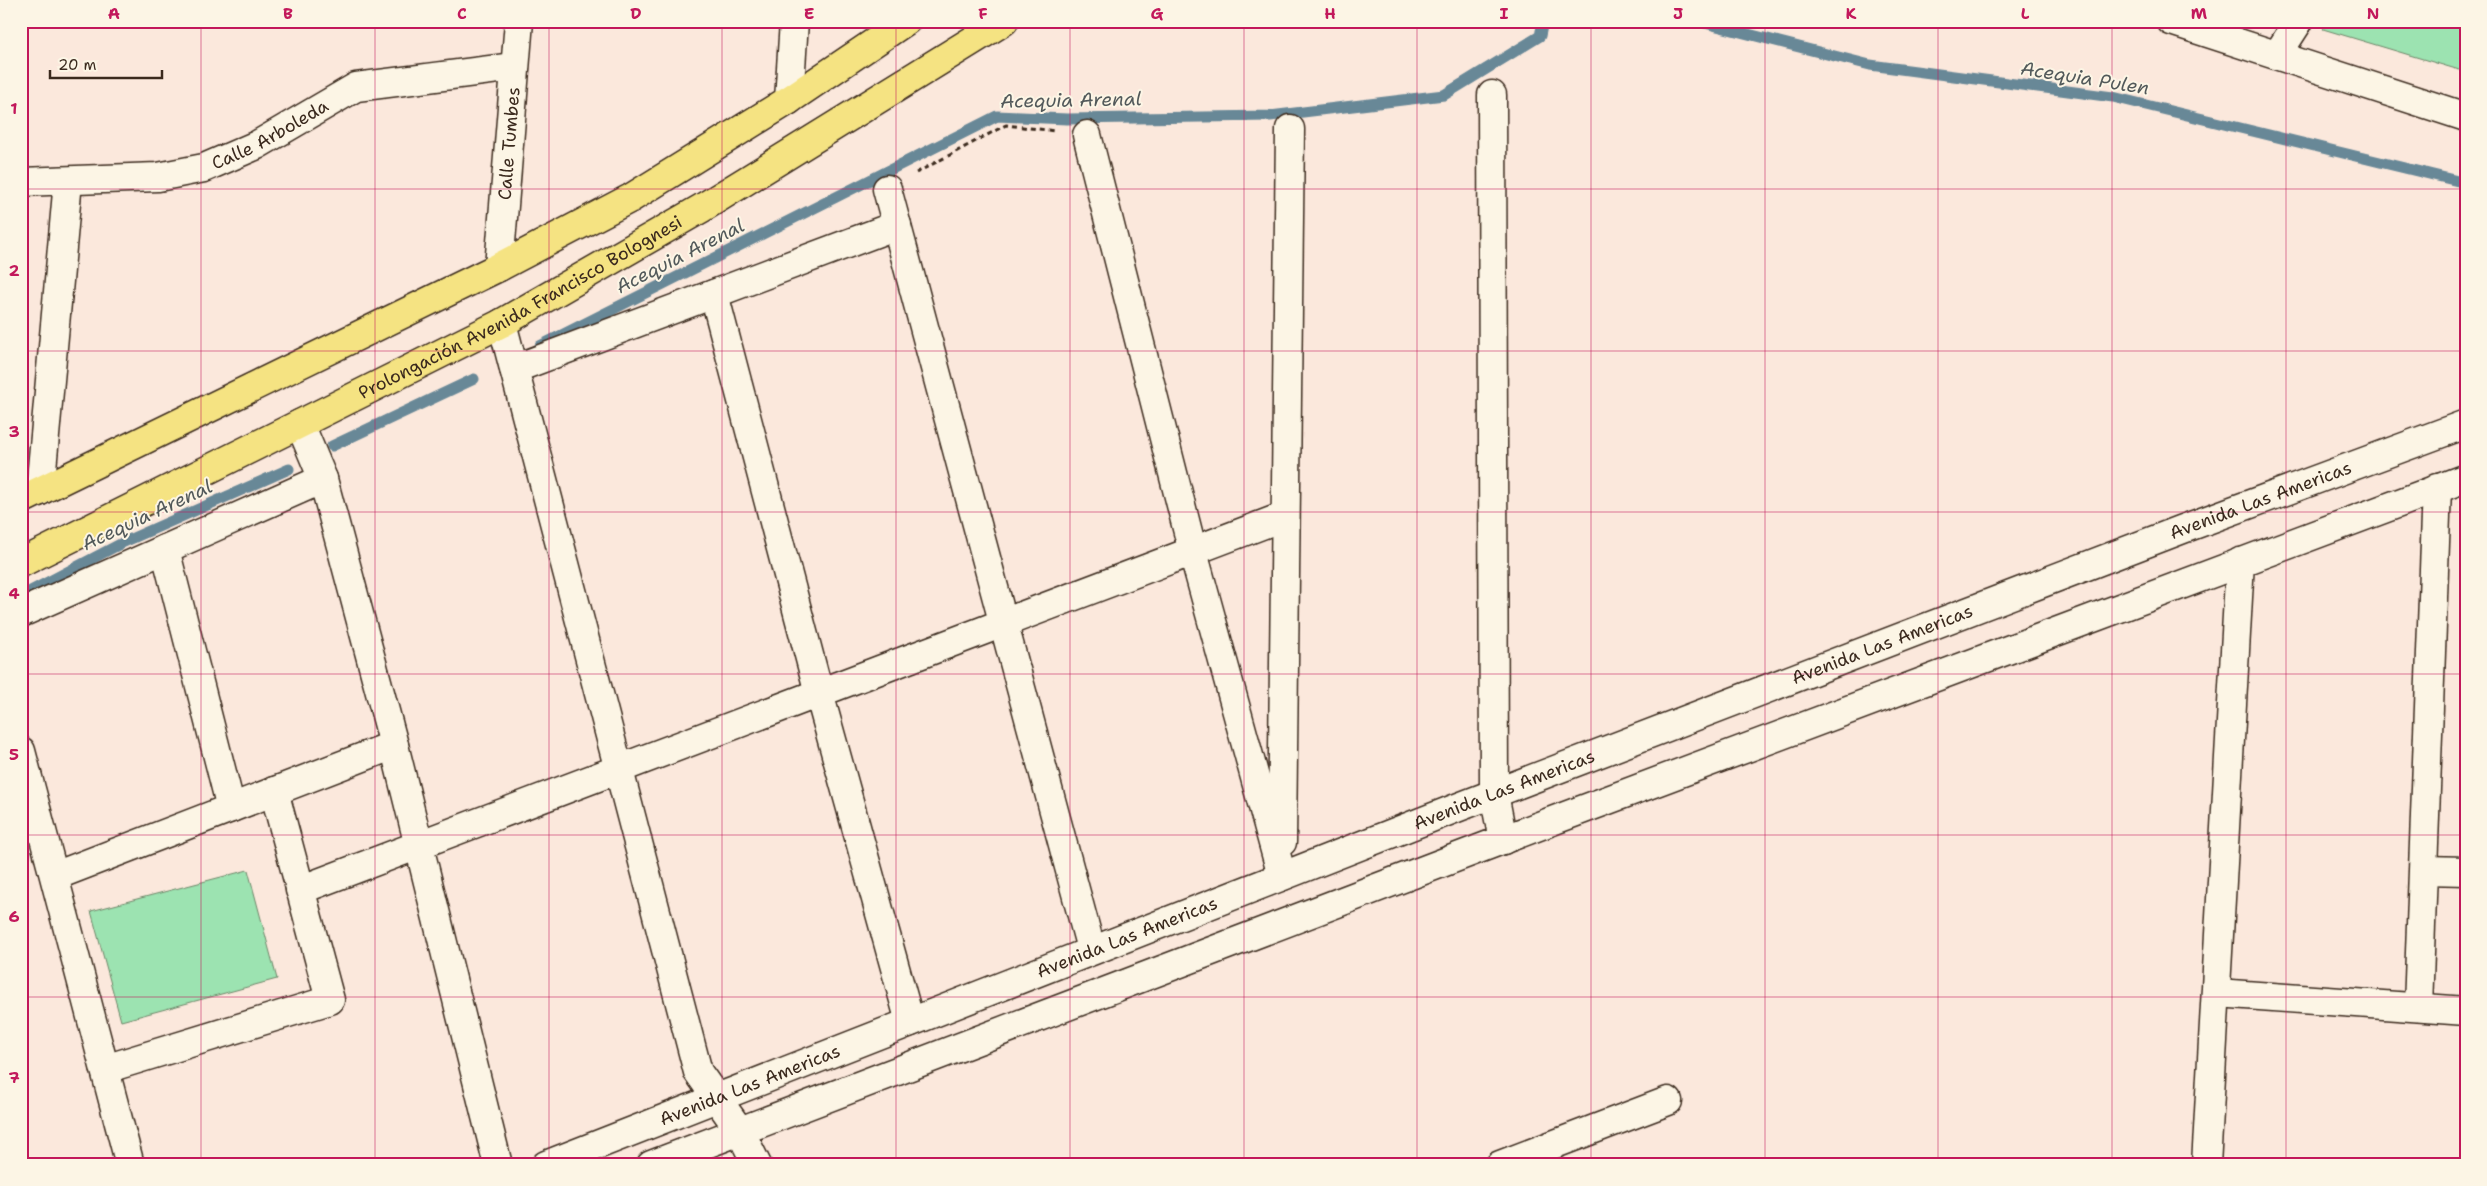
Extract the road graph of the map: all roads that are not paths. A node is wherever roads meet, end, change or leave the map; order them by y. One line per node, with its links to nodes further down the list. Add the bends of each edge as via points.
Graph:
1 (519, 21): 8 (street, Calle Tumbes)
2 (794, 21): 10 (street)
3 (906, 21): 10 (main road)
4 (1004, 21): 20 (main road, Prolongación Avenida Francisco Bolognesi, via 702,208)
5 (2171, 21): 7 (street)
6 (2299, 21): 7 (street)
7 (2277, 56): 11 (street)
8 (514, 67): 14 (street, Calle Arboleda, via 356,87 257,145 204,168 158,177); 18 (street, Calle Tumbes)
9 (1492, 95): 40 (street)
10 (789, 100): 18 (main road, via 630,198)
11 (2466, 117)
12 (1290, 128): 28 (street)
13 (1087, 135): 30 (street)
14 (68, 181): 15 (street, Calle Arboleda); 27 (street)
15 (21, 182)
16 (887, 189): 17 (street)
17 (897, 225): 19 (street); 34 (street)
18 (499, 267): 27 (main road)
19 (714, 294): 21 (street); 35 (street)
20 (502, 323): 21 (street); 23 (main road, Prolongación Avenida Francisco Bolognesi)
21 (514, 369): 38 (street)
22 (2465, 420): 40 (street, Avenida Las Americas)
23 (300, 424): 25 (street); 32 (main road, Prolongación Avenida Francisco Bolognesi)
24 (2466, 478): 26 (street)
25 (323, 479): 29 (street); 36 (street)
26 (2437, 488): 31 (street); 44 (street)
27 (30, 495)
28 (1285, 516): 30 (street); 47 (street)
29 (165, 549): 33 (street); 41 (street)
30 (1193, 552): 34 (street); 47 (street)
31 (2240, 562): 42 (street); 50 (street)
32 (21, 563)
33 (21, 613)
34 (1004, 623): 35 (street); 49 (street)
35 (819, 694): 38 (street); 53 (street)
36 (394, 745): 39 (street); 43 (street)
37 (21, 751): 46 (street)
38 (620, 769): 43 (street); 55 (street, via 698,1072)
39 (274, 791): 41 (street); 48 (street)
40 (1494, 794): 42 (street); 47 (street, Avenida Las Americas)
41 (230, 808): 46 (street)
42 (1503, 840): 57 (street)
43 (420, 844): 48 (street); 60 (street)
44 (2424, 870): 45 (street); 51 (street)
45 (2466, 871)
46 (54, 876): 54 (street)
47 (1282, 876): 49 (street, Avenida Las Americas)
48 (300, 890): 54 (street, via 330,1000)
49 (1091, 950): 53 (street, Avenida Las Americas)
50 (2217, 992): 51 (street); 64 (street)
51 (2418, 1008): 52 (street)
52 (2466, 1011)
53 (910, 1022): 55 (street, Avenida Las Americas)
54 (105, 1069): 59 (street)
55 (717, 1097): 57 (street); 61 (street, Avenida Las Americas)
56 (1668, 1100): 58 (street)
57 (740, 1131): 62 (street); 63 (street)
58 (1513, 1162)
59 (130, 1165)
60 (498, 1165)
61 (546, 1165)
62 (651, 1165)
63 (757, 1165)
64 (2206, 1165)

